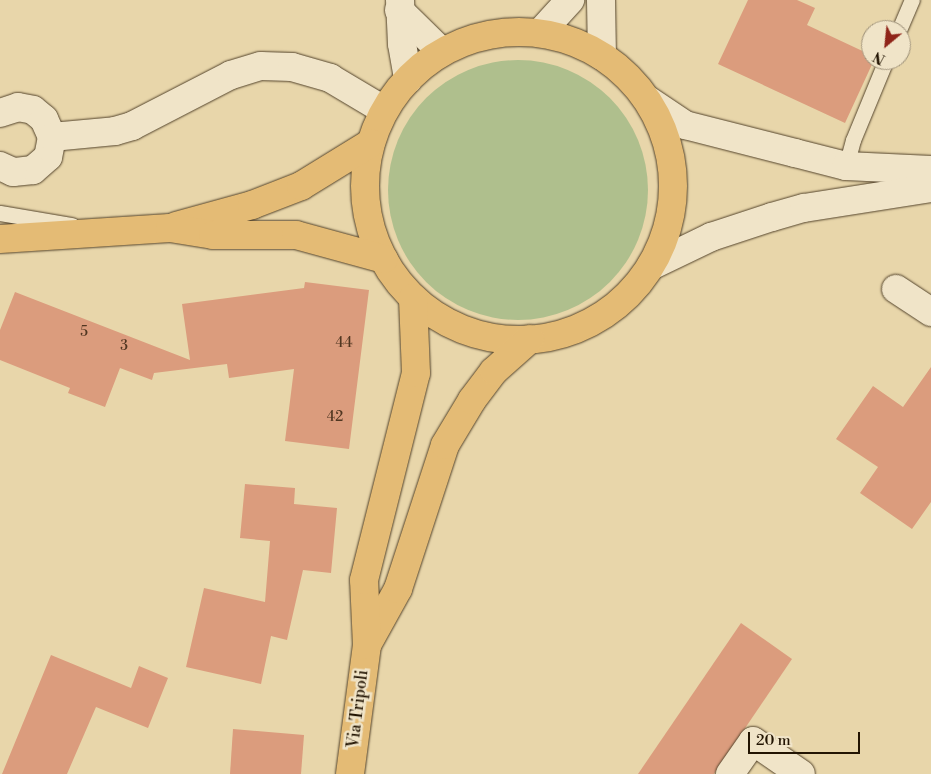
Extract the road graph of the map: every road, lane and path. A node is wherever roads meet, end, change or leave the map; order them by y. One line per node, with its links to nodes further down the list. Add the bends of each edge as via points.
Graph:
1 (570, 0): 6 (street)
2 (601, 0): 8 (street)
3 (912, 0): 5 (lane)
4 (399, 5): 7 (street); 10 (street)
5 (903, 20)
6 (540, 33): 7 (main road, via 489,34); 8 (main road, via 583,45)
7 (442, 52): 10 (main road)
8 (602, 56): 11 (main road, via 627,76)
9 (882, 70): 16 (lane, via 853,140)
10 (408, 79): 12 (main road)
11 (648, 100): 16 (street, via 685,125); 25 (main road, via 670,154 673,183 672,211 664,240)
12 (384, 110): 14 (street, via 330,78 292,67 261,66 231,75 132,126); 15 (main road)
13 (0, 113): 14 (street, via 18,107 33,110 44,119)
14 (52, 138): 17 (street, via 48,157 41,164 22,173)
15 (371, 144): 21 (main road, via 301,186); 24 (main road, via 366,166 367,206 374,237)
16 (846, 166): 18 (street)
17 (1, 167)
18 (931, 170)
19 (931, 188): 25 (street, via 804,208 711,237)
20 (0, 213): 22 (lane)
21 (170, 228): 22 (main road); 24 (main road, via 213,235 296,234)
22 (115, 232): 23 (main road)
23 (0, 239)
24 (384, 259): 27 (main road)
25 (651, 266): 29 (main road, via 634,290 612,309 559,335)
26 (896, 289): 28 (street)
27 (414, 298): 29 (main road, via 456,326 505,339); 30 (main road, via 416,374 364,580)
28 (931, 312)
29 (530, 339): 30 (main road, via 494,371 445,445 398,589)
30 (367, 645): 31 (main road, Via Tripoli)
31 (350, 774)
32 (730, 774): 33 (street, via 753,741)
33 (801, 774)

